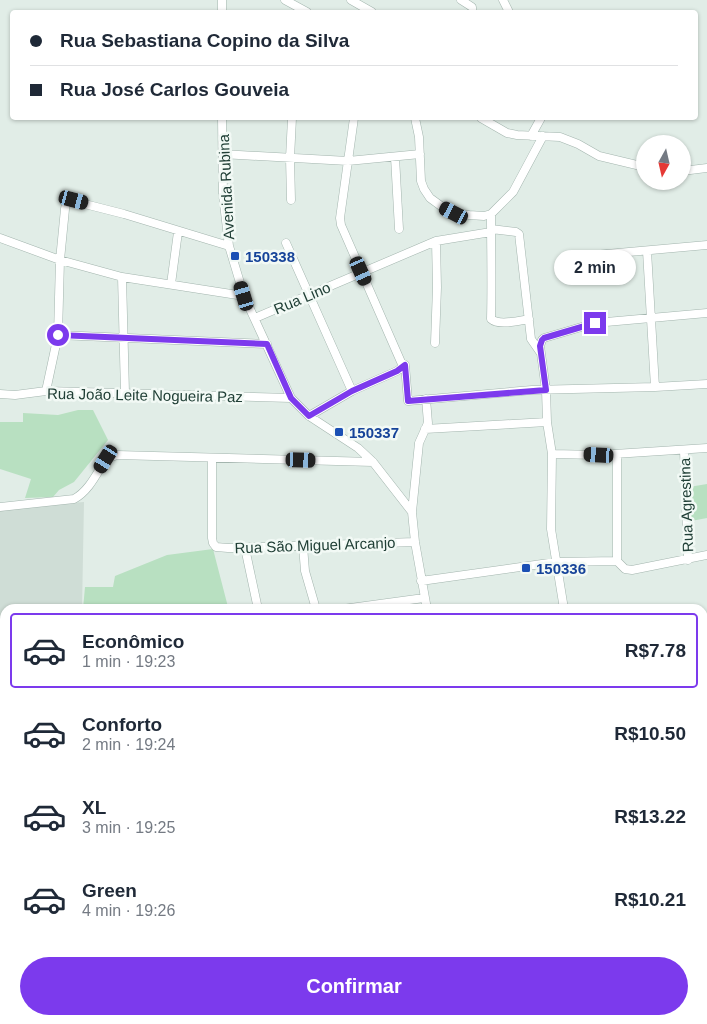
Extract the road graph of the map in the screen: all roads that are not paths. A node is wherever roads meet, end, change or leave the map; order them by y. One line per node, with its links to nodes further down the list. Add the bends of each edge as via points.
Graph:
1 (285, 0): 4 (street)
2 (351, 0): 5 (street)
3 (461, 0): 6 (street)
4 (303, 10)
5 (368, 10)
6 (472, 10)
7 (222, 120): 15 (street, Avenida Rubina)
8 (292, 120): 17 (street)
9 (354, 120): 19 (street)
10 (415, 120): 16 (street)
11 (484, 120): 13 (street, via 507,133)
12 (540, 120): 13 (street)
13 (532, 136): 14 (street)
14 (543, 136): 20 (street, via 560,136 599,156); 24 (street, via 513,192)
15 (222, 154): 17 (street); 32 (street, Avenida Rubina)
16 (420, 154): 18 (street); 24 (street, via 421,181 430,198 454,213)
17 (290, 158): 19 (street); 23 (street)
18 (395, 158): 19 (street); 25 (street)
19 (348, 161): 36 (street, via 340,218)
20 (636, 165)
21 (707, 168): 22 (street)
22 (691, 170)
23 (291, 200)
24 (491, 214): 26 (street)
25 (399, 230)
26 (491, 231): 29 (street, Rua Lino); 43 (street, Rua Lino, via 519,234); 43 (street, via 491,319 494,322)
27 (178, 232): 32 (street); 35 (street, via 69,200 64,209); 38 (street)
28 (0, 238): 35 (street)
29 (436, 241): 36 (street, Rua Lino); 47 (street)
30 (286, 243): 40 (street)
31 (707, 245): 33 (street)
32 (229, 246): 39 (street, Avenida Rubina)
33 (647, 251): 34 (street); 44 (street)
34 (573, 257)
35 (60, 260): 37 (street); 45 (street)
36 (361, 271): 40 (street, Rua Lino); 50 (street)
37 (122, 277): 38 (street); 46 (street)
38 (171, 284): 39 (street)
39 (244, 296): 42 (street, Avenida Rubina)
40 (309, 296): 42 (street, Rua Lino); 55 (street)
41 (707, 314): 44 (street)
42 (255, 318): 48 (street, Avenida Rubina)
43 (529, 319): 49 (street, via 531,339)
44 (651, 319): 49 (street, via 595,323 544,338); 52 (street)
45 (58, 335): 46 (street); 54 (street)
46 (123, 338): 48 (street); 56 (street)
47 (435, 343)
48 (267, 344): 58 (street, Avenida Rubina)
49 (541, 352): 53 (street)
50 (405, 365): 55 (street); 59 (street, via 408,401)
51 (707, 384): 52 (street)
52 (655, 387): 53 (street)
53 (546, 390): 59 (street); 61 (street)
54 (46, 391): 56 (street, Rua João Leite Nogueira Paz); 57 (street, Rua João Leite Nogueira Paz)
55 (352, 391): 60 (street)
56 (125, 393): 58 (street, Rua João Leite Nogueira Paz)
57 (0, 394)
58 (291, 398): 60 (street, Avenida Rubina)
59 (426, 399): 62 (street, via 428,423)
60 (309, 416): 68 (street, Avenida Rubina, via 358,448)
61 (547, 422): 62 (street); 65 (street)
62 (425, 429): 70 (street, via 419,444)
63 (707, 448): 64 (street)
64 (684, 450): 66 (street); 75 (street, Rua Agrestina)
65 (552, 454): 66 (street); 77 (street, via 551,529)
66 (617, 454): 76 (street)
67 (212, 458): 68 (street); 69 (street, via 110,456 88,487 74,499); 73 (street, Rua São Miguel Arcanjo, via 213,543 221,548)
68 (372, 462): 70 (street, Avenida Rubina)
69 (0, 507)
70 (412, 512): 71 (street)
71 (415, 542): 72 (street, Rua São Miguel Arcanjo); 78 (street)
72 (303, 546): 73 (street, Rua São Miguel Arcanjo); 81 (street, via 305,571)
73 (245, 548): 80 (street)
74 (707, 555): 75 (street)
75 (688, 560): 76 (street, via 632,570 625,569)
76 (617, 561): 77 (street)
77 (556, 562): 78 (street); 84 (street)
78 (421, 581): 79 (street)
79 (424, 598): 82 (street); 83 (street)
80 (257, 604)
81 (315, 604)
82 (380, 604)
83 (426, 604)
84 (563, 604)

